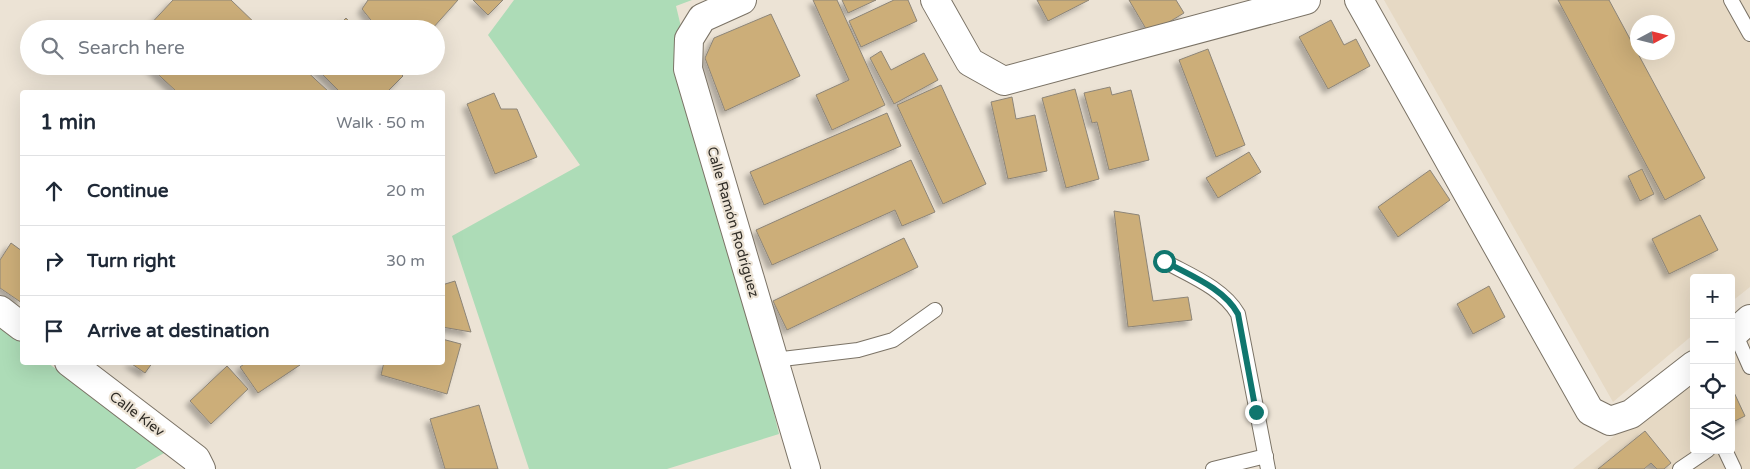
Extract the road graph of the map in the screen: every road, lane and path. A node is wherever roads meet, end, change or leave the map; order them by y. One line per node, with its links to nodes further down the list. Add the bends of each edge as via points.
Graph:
1 (742, 0): 12 (street, Calle Ramón Rodríguez, via 702,18 689,39 688,69)
2 (935, 0): 3 (street, via 970,62 1004,82)
3 (1306, 0)
4 (1359, 0): 15 (street, via 1590,411 1610,421 1631,414)
5 (1731, 0): 6 (lane)
6 (1750, 34)
7 (1164, 261): 18 (lane, via 1223,295 1238,314)
8 (0, 310): 10 (street)
9 (935, 310): 12 (lane, via 893,340 858,350)
10 (20, 325)
11 (1739, 330): 14 (lane)
12 (774, 360): 20 (street, Calle Ramón Rodríguez)
13 (74, 365): 19 (street, Calle Kiev)
14 (1750, 367)
15 (1690, 368)
16 (1702, 454): 22 (lane)
17 (1727, 454): 23 (lane)
18 (1267, 463): 21 (lane)
19 (192, 466)
20 (806, 469)
21 (1212, 469)
22 (1680, 469)
23 (1734, 469)

